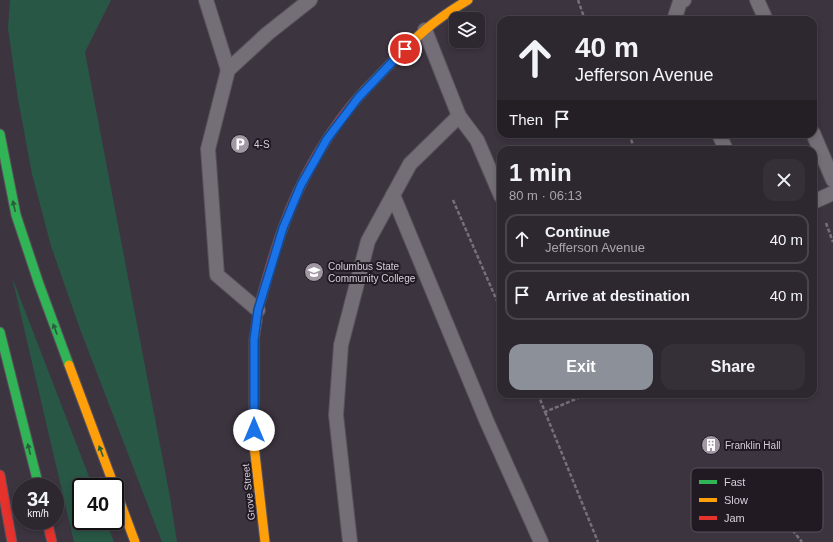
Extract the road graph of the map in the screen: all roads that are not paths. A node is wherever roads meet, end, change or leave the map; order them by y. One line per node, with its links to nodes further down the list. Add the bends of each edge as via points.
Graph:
1 (206, 0): 9 (lane)
2 (310, 0): 9 (lane, via 267,34)
3 (468, 0): 8 (main road, Grove Street)
4 (684, 0): 6 (lane, via 680,2)
5 (757, 0): 7 (lane)
6 (675, 16)
7 (764, 16)
8 (426, 30): 10 (lane); 18 (main road, Grove Street, via 358,98 327,139 301,185 283,228)
9 (228, 70): 18 (lane, via 208,149 216,275)
10 (459, 116): 14 (lane, via 477,140); 16 (lane, via 410,164)
11 (0, 134): 25 (main road, one-way to 11, via 38,284 16,215)
12 (815, 138): 13 (lane)
13 (833, 180)
14 (497, 187)
15 (833, 193): 17 (lane)
16 (393, 195): 27 (lane, via 368,241 341,345 336,415); 28 (lane, via 487,422)
17 (817, 200)
18 (258, 310): 26 (main road, Grove Street, via 254,340 254,445)
19 (0, 332): 21 (main road, one-way to 19)
20 (0, 475): 23 (main road)
21 (37, 478)
22 (49, 530): 24 (main road)
23 (12, 542)
24 (52, 542)
25 (135, 542)
26 (265, 542)
27 (350, 542)
28 (541, 542)

